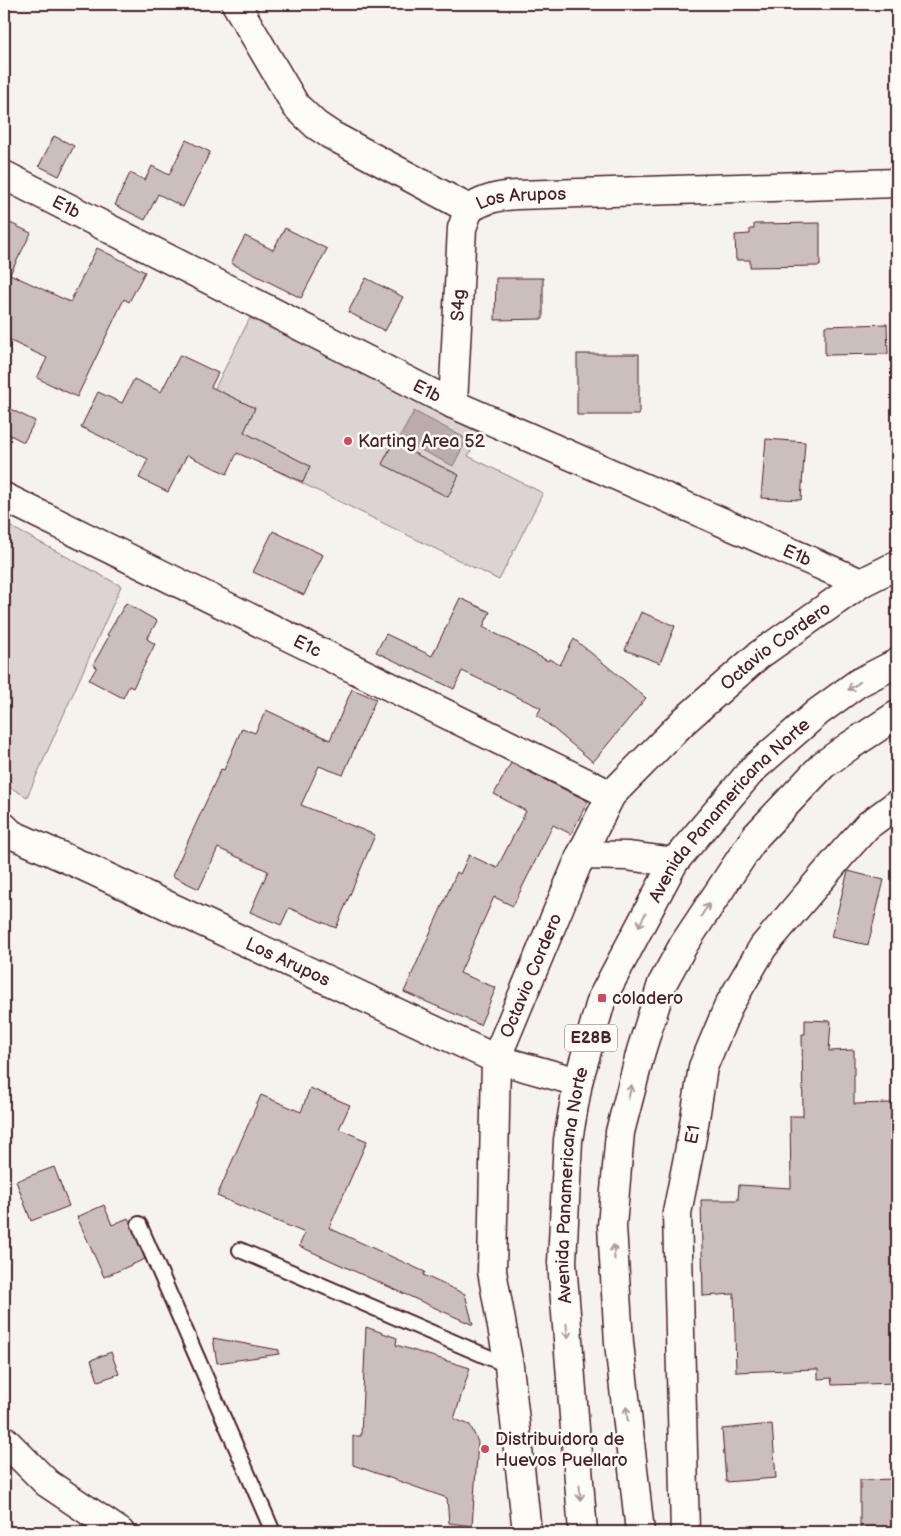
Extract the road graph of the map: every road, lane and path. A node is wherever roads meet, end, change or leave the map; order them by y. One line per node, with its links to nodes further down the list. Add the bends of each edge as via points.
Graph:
1 (236, 4): 4 (main road, Los Arupos, via 296,106 316,125)
2 (4, 175): 5 (main road, E1b)
3 (897, 184): 4 (main road, Los Arupos, via 494,196)
4 (469, 209): 5 (main road, S4g, via 462,228)
5 (453, 404): 8 (main road, E1b)
6 (4, 497): 11 (main road, E1c)
7 (897, 565): 8 (main road, Octavio Cordero)
8 (861, 583): 11 (main road, Octavio Cordero, via 759,655 684,721)
9 (897, 663): 15 (main road, Avenida Panamericana Norte / E28B, one-way to 15, via 850,688 753,769)
10 (897, 715): 26 (main road, Avenida Panamericana Norte / E28B, one-way to 10, via 619,1342 612,1226 620,1132 641,1050 662,984 684,944 755,837 823,765)
11 (610, 795): 14 (main road, Octavio Cordero)
12 (897, 804): 27 (main road, E1, via 868,826 841,854 763,947 729,1005 703,1067 677,1212)
13 (4, 827): 16 (main road, Los Arupos, via 11,834)
14 (581, 855): 15 (main road); 16 (main road, Octavio Cordero)
15 (674, 862): 17 (main road, Avenida Panamericana Norte / E28B, one-way to 17, via 602,998)
16 (496, 1059): 17 (main road, Los Arupos); 20 (main road, Octavio Cordero, via 492,1271)
17 (578, 1082): 25 (main road, Avenida Panamericana Norte / E28B, one-way to 25, via 568,1140 562,1262)
18 (139, 1224): 23 (lane)
19 (240, 1250): 20 (lane)
20 (509, 1366): 24 (main road, Octavio Cordero)
21 (4, 1440): 22 (main road, via 47,1483)
22 (120, 1532)
23 (273, 1532)
24 (526, 1532)
25 (583, 1532)
26 (640, 1532)
27 (685, 1532)

